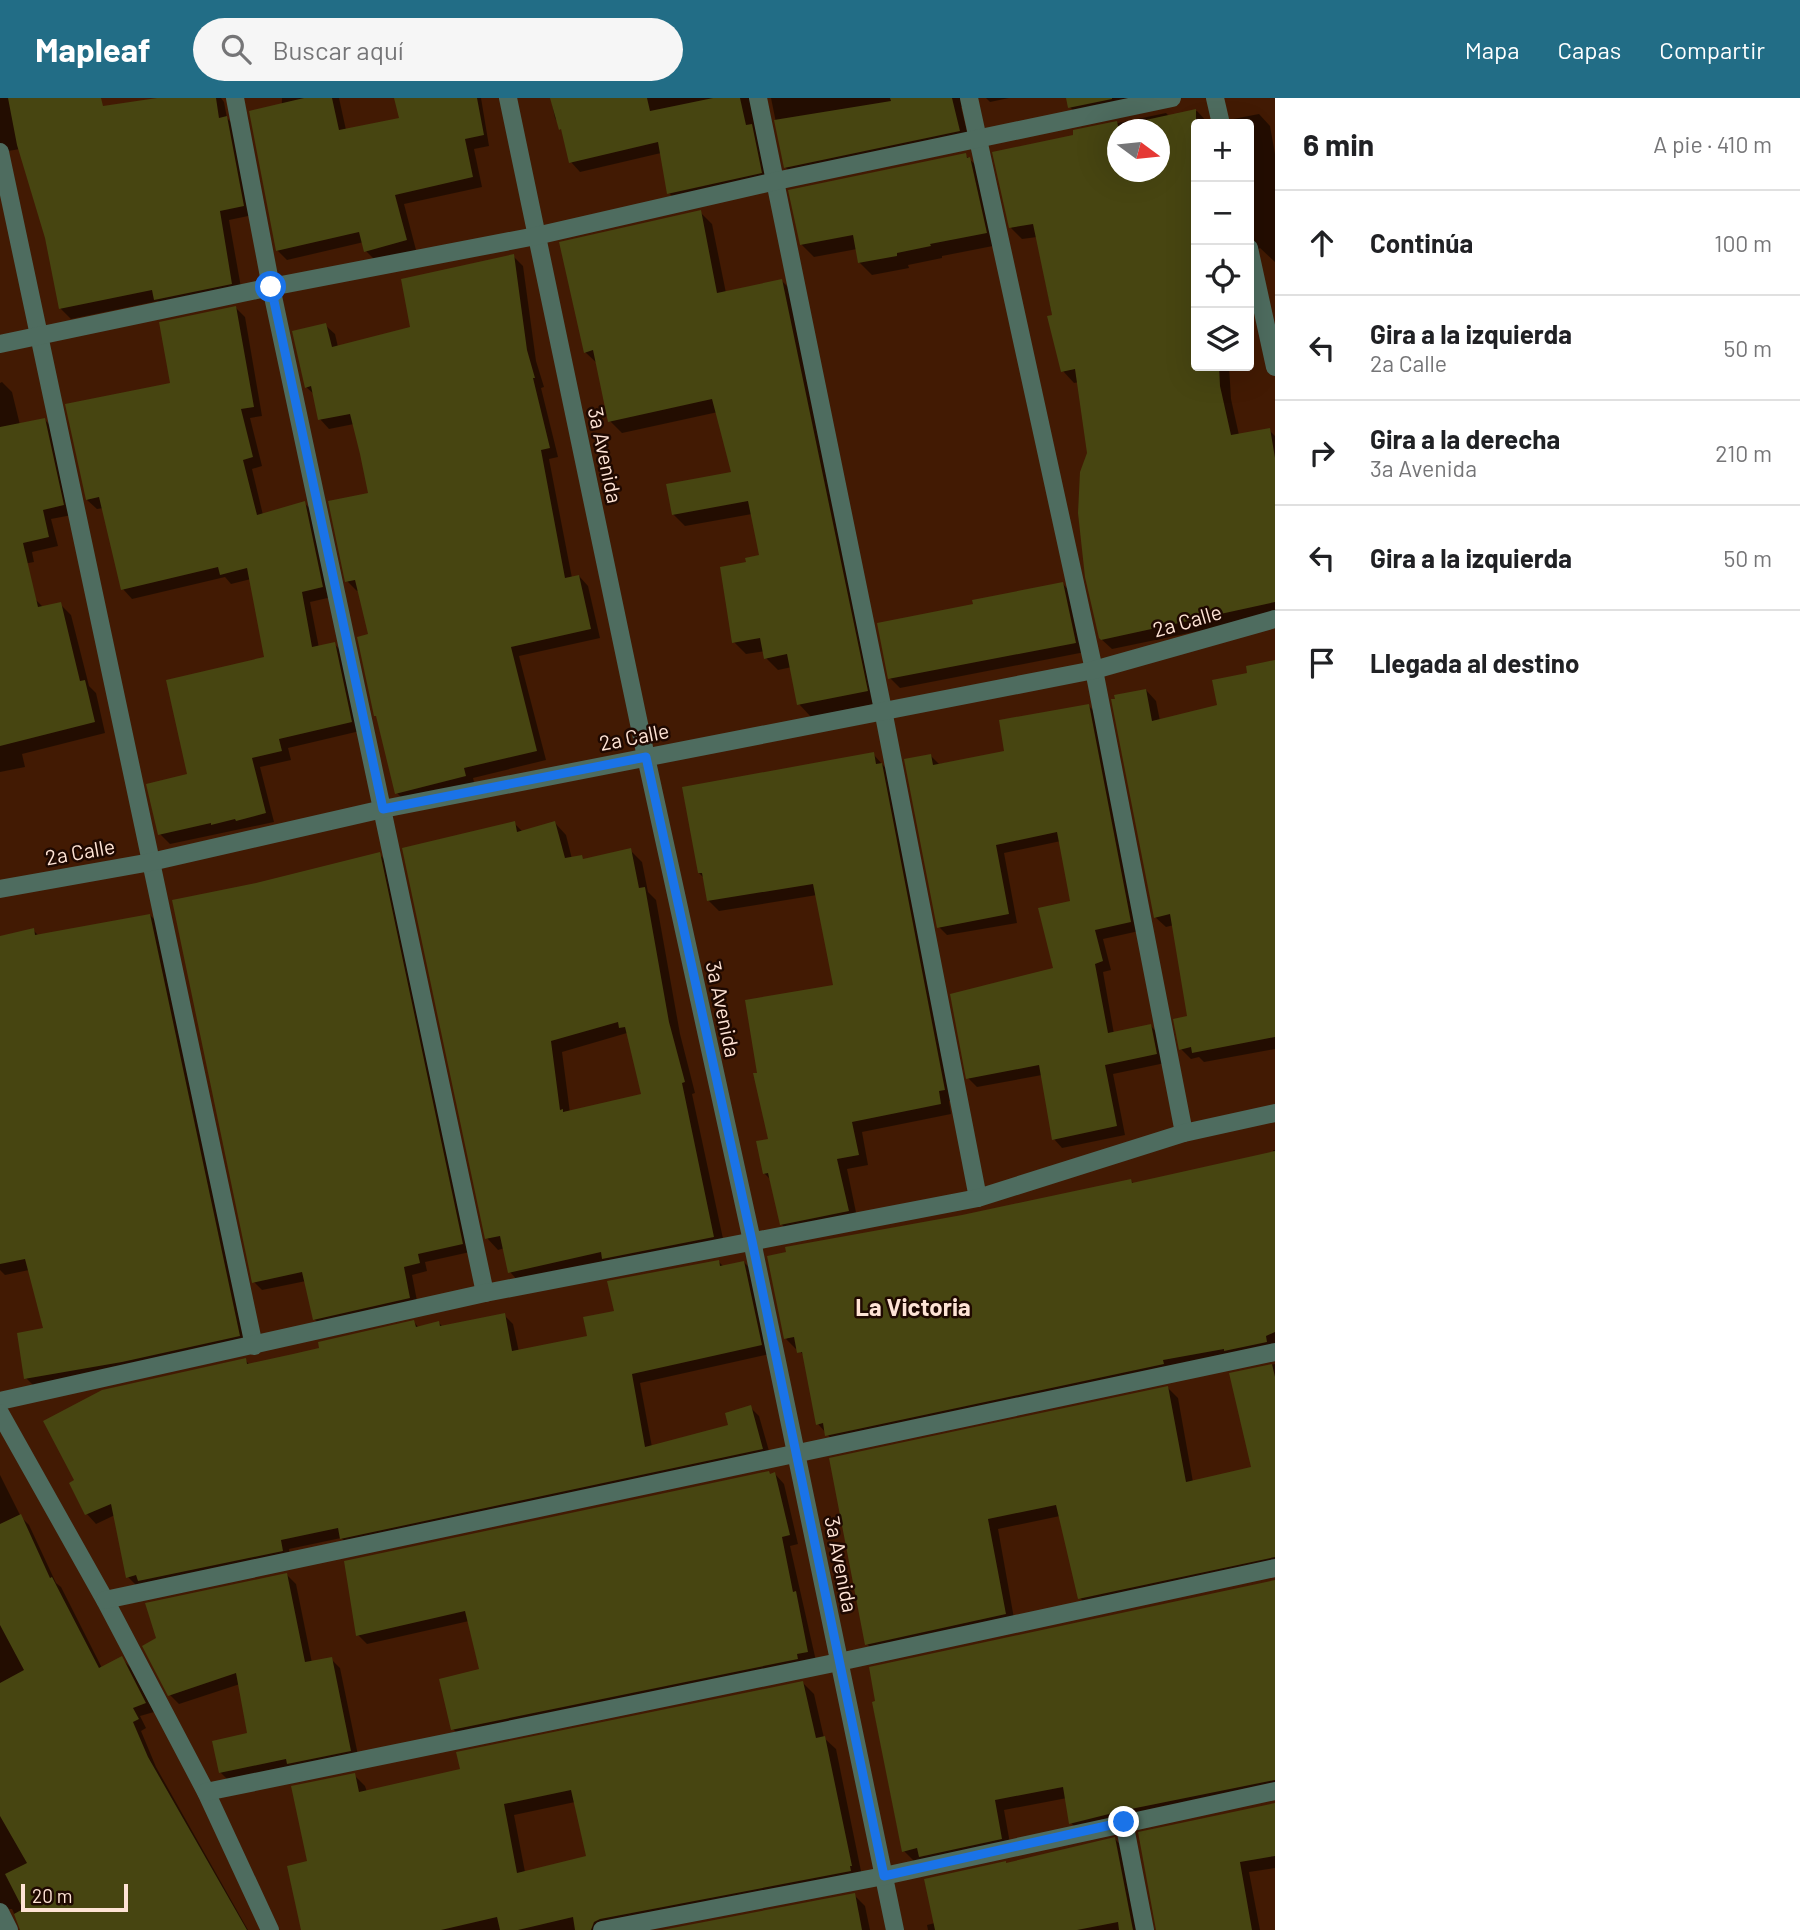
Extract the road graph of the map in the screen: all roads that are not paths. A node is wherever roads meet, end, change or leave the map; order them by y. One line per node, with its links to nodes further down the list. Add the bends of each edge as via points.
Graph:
1 (235, 98): 13 (street)
2 (508, 98): 11 (street, 3a Avenida)
3 (758, 98): 10 (street)
4 (969, 98): 8 (street)
5 (1172, 98): 8 (street)
6 (1215, 98): 7 (street)
7 (1220, 119)
8 (978, 141): 10 (street); 18 (street)
9 (0, 152): 14 (street)
10 (776, 181): 11 (street); 19 (street)
11 (536, 236): 13 (street); 20 (street, 3a Avenida)
12 (1254, 271): 16 (street)
13 (271, 287): 14 (street); 21 (street)
14 (38, 337): 15 (street); 22 (street)
15 (0, 344)
16 (1275, 367)
17 (1275, 619): 18 (street, 2a Calle)
18 (1094, 670): 19 (street, 2a Calle); 25 (street)
19 (883, 710): 20 (street, 2a Calle); 26 (street)
20 (646, 757): 21 (street, 2a Calle); 27 (street, 3a Avenida)
21 (383, 809): 22 (street, 2a Calle); 28 (street)
22 (151, 862): 23 (street, 2a Calle); 29 (street)
23 (0, 889)
24 (1275, 1113): 25 (street)
25 (1184, 1133): 26 (street)
26 (978, 1198): 27 (street)
27 (752, 1241): 28 (street); 33 (street, 3a Avenida)
28 (485, 1293): 29 (street)
29 (254, 1346): 31 (street)
30 (1275, 1352): 33 (street)
31 (0, 1401)
32 (0, 1413): 35 (street)
33 (797, 1452): 35 (street); 36 (street, 3a Avenida)
34 (1275, 1568): 36 (street)
35 (105, 1600): 38 (street)
36 (839, 1661): 38 (street); 40 (street, 3a Avenida)
37 (1275, 1791): 39 (street)
38 (206, 1792): 44 (street)
39 (1124, 1822): 40 (street); 47 (street)
40 (884, 1876): 42 (street); 46 (street, 3a Avenida)
41 (0, 1912): 43 (street)
42 (662, 1925): 45 (street)
43 (9, 1930)
44 (270, 1930)
45 (602, 1930)
46 (895, 1930)
47 (1145, 1930)

